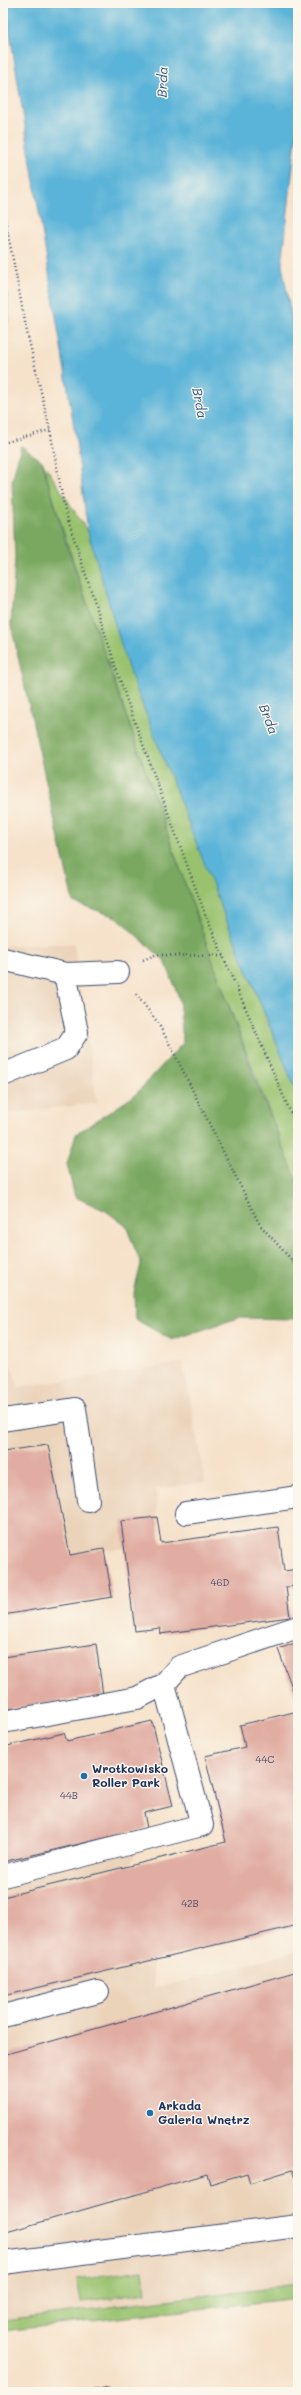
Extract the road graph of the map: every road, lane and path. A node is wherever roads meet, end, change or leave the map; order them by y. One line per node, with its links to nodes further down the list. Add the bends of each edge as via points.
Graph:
1 (3, 208): 2 (path, via 27,332)
2 (50, 430): 3 (path); 4 (path, via 65,511 126,698 202,907)
3 (3, 443)
4 (224, 956): 6 (path, via 155,954); 9 (path)
5 (3, 959): 7 (lane)
6 (118, 972): 7 (lane); 10 (path, via 158,1023 260,1225)
7 (65, 974): 8 (lane, via 77,1032 66,1050)
8 (3, 1075)
9 (298, 1130)
10 (298, 1267)
11 (3, 1420): 13 (lane, via 75,1409)
12 (298, 1497): 14 (lane)
13 (88, 1500)
14 (186, 1513)
15 (298, 1627): 16 (lane, via 179,1667)
16 (164, 1684): 17 (lane, via 137,1698); 18 (lane, via 202,1825)
17 (3, 1722)
18 (3, 1876)
19 (98, 1992): 20 (lane)
20 (3, 2016)
21 (298, 2226): 22 (lane)
22 (3, 2263)

